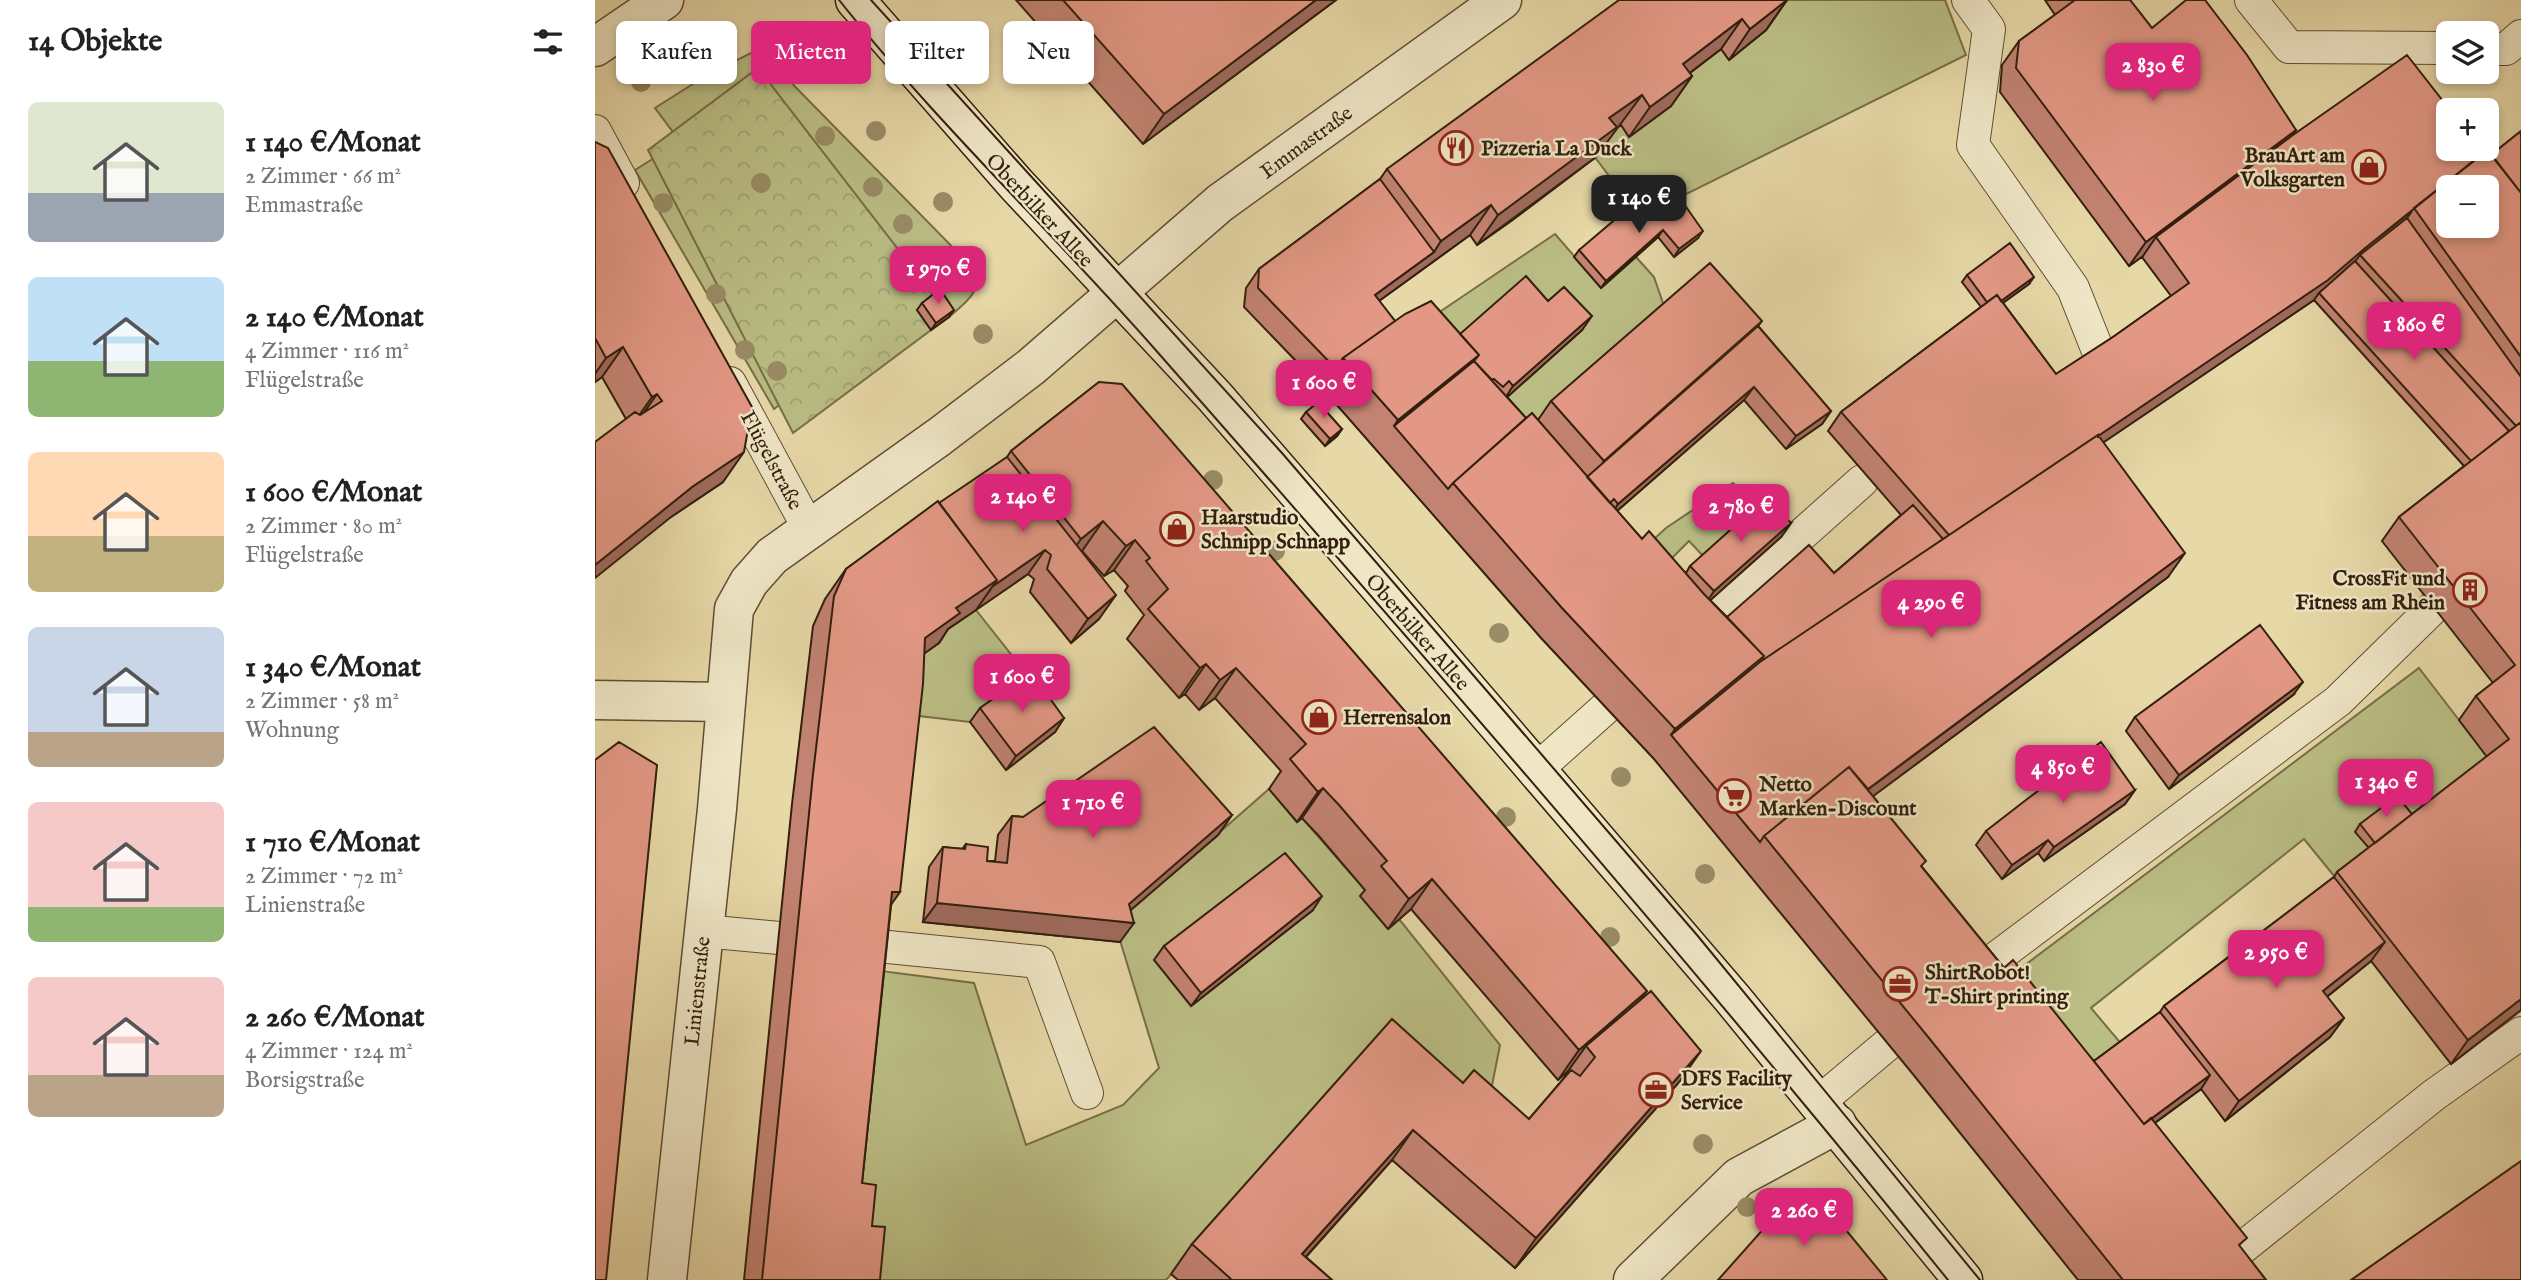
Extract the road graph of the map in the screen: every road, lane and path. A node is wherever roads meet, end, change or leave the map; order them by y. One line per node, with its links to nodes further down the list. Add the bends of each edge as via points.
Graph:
1 (664, 0): 7 (street)
2 (855, 0): 12 (street, Oberbilker Allee)
3 (1502, 0): 12 (street, Emmastraße, via 1220,204)
4 (1968, 0): 14 (lane, via 1989,29 1973,145 2073,288)
5 (2251, 0): 8 (lane, via 2289,47)
6 (2521, 36): 9 (lane)
7 (595, 47)
8 (2436, 48)
9 (2499, 49)
10 (595, 131): 11 (lane)
11 (635, 205)
12 (1117, 293): 16 (street, Flügelstraße, via 1031,367); 20 (street, Oberbilker Allee, via 1215,397)
13 (714, 353): 16 (lane, Flügelstraße)
14 (2100, 356)
15 (1862, 481): 20 (lane)
16 (809, 529): 19 (street, Flügelstraße, via 772,556 748,582 734,609)
17 (2433, 608): 24 (lane, via 2338,701)
18 (595, 700): 19 (street)
19 (725, 702): 21 (street, Linienstraße)
20 (1536, 770): 28 (street, Oberbilker Allee)
21 (703, 931): 22 (lane); 30 (street, Linienstraße)
22 (779, 938)
23 (868, 945): 27 (lane, via 1039,962)
24 (1968, 979)
25 (2521, 1034): 29 (lane, via 2434,1095)
26 (1888, 1044): 28 (lane)
27 (1087, 1093)
28 (1828, 1113): 31 (street, via 1739,1177); 32 (street, Oberbilker Allee)
29 (2222, 1264)
30 (667, 1280)
31 (1633, 1280)
32 (1963, 1280)

